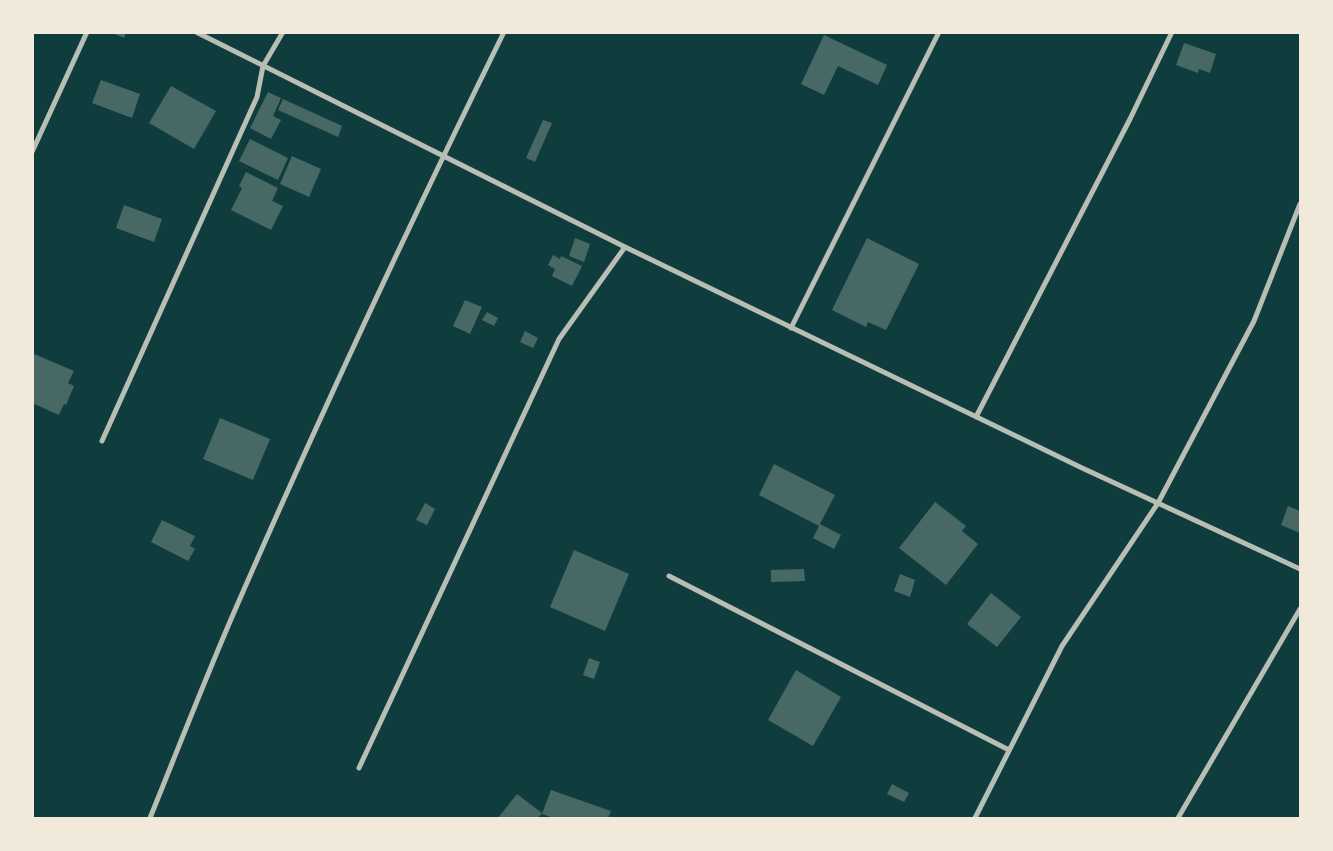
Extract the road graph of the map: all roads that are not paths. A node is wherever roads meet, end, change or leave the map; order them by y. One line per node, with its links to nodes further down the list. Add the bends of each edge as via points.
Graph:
1 (88, 32): 8 (street)
2 (196, 32): 7 (street)
3 (283, 32): 7 (street)
4 (504, 32): 9 (street)
5 (939, 32): 12 (street)
6 (1172, 32): 13 (street)
7 (263, 66): 9 (street); 14 (street, via 257,97)
8 (32, 152)
9 (443, 156): 11 (street); 21 (street, via 345,363 235,611)
10 (1300, 204): 15 (street, via 1254,321)
11 (625, 247): 12 (street); 20 (street, via 559,339)
12 (791, 328): 13 (street)
13 (976, 417): 15 (street)
14 (102, 441)
15 (1158, 503): 16 (street); 19 (street, via 1062,646)
16 (1300, 569)
17 (668, 576): 19 (street)
18 (1300, 609): 23 (street)
19 (1009, 750): 22 (street)
20 (359, 768)
21 (150, 818)
22 (975, 818)
23 (1178, 818)

